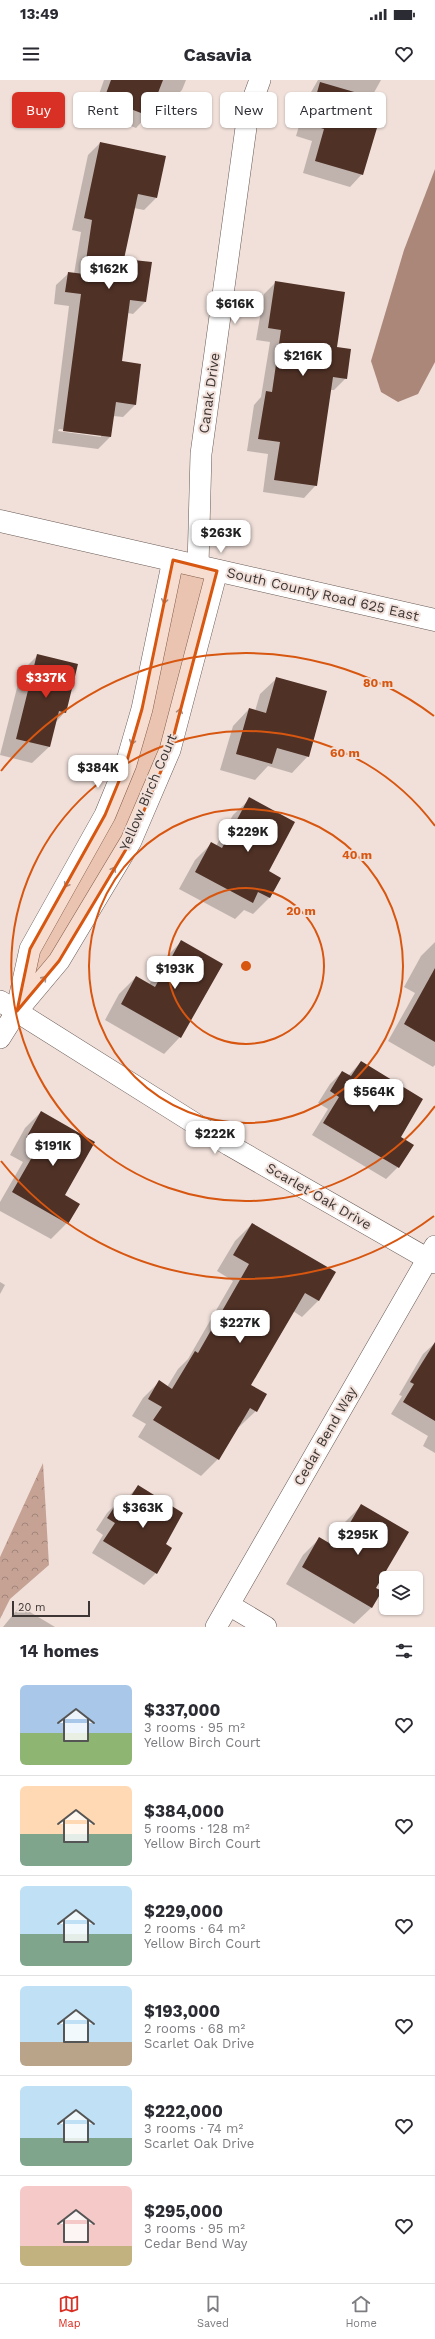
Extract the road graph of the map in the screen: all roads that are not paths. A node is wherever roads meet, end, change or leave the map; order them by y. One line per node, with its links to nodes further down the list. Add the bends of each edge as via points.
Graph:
1 (260, 80): 4 (street, Canak Drive, via 248,113 201,454)
2 (0, 521): 3 (street, South County Road 625 East)
3 (173, 560): 4 (street, South County Road 625 East); 6 (street, Yellow Birch Court, one-way to 6, via 142,709 126,764 105,815 30,949)
4 (208, 568): 5 (street, South County Road 625 East); 6 (street, Yellow Birch Court, one-way to 4, via 60,961 131,841 170,750)
5 (435, 620)
6 (8, 1006): 7 (street, Yellow Birch Court); 8 (street, Scarlet Oak Drive, via 229,1145)
7 (0, 1038)
8 (432, 1256): 9 (street, Cedar Bend Way)
9 (229, 1605): 10 (street, Cedar Bend Way); 11 (street)
10 (216, 1627)
11 (266, 1627)

